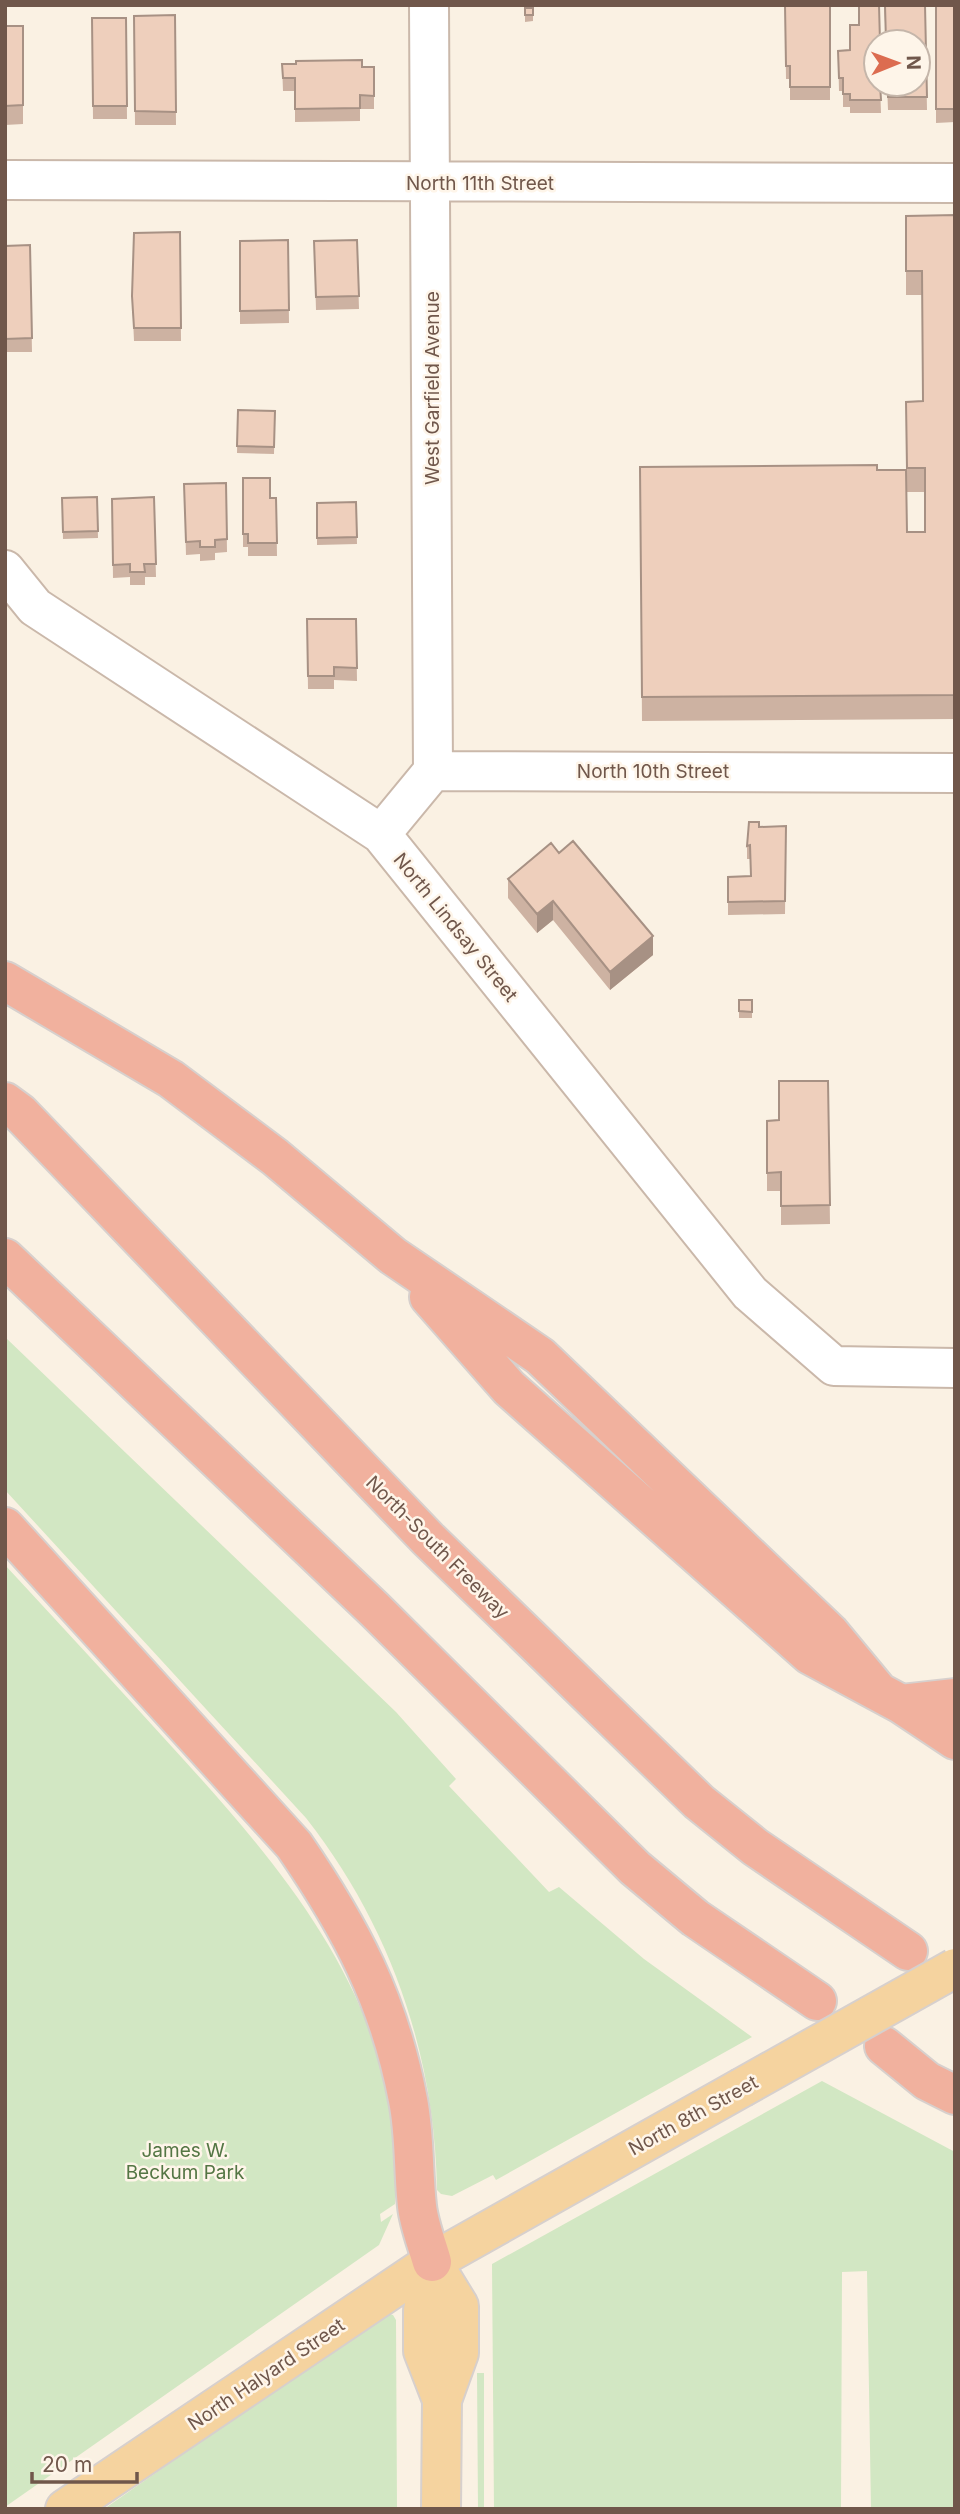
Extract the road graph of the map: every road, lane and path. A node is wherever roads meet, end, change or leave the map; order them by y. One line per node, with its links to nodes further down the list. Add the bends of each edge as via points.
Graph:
1 (429, 5): 3 (street, West Garfield Avenue)
2 (5, 180): 3 (street, North 11th Street)
3 (432, 183): 4 (street, North 11th Street); 6 (street, West Garfield Avenue)
4 (955, 183)
5 (5, 570): 8 (street, North Lindsay Street, via 35,607)
6 (433, 771): 7 (street, North 10th Street); 8 (street)
7 (955, 773)
8 (381, 834): 12 (street, North Lindsay Street, via 750,1293 834,1366)
9 (5, 981): 14 (highway, via 171,1079 275,1157 393,1256 540,1356 830,1633)
10 (5, 1102): 17 (highway, North-South Freeway, via 428,1539 699,1802 755,1847)
11 (5, 1258): 19 (highway, via 374,1609 635,1868 695,1918)
12 (955, 1368)
13 (5, 1527): 22 (highway, via 294,1845 340,1914 380,1998 401,2068 413,2137 417,2208)
14 (890, 1698): 15 (highway); 16 (highway)
15 (955, 1698)
16 (955, 1740)
17 (908, 1951)
18 (955, 1968): 22 (main road, North 8th Street, bridge)
19 (817, 2001)
20 (884, 2046): 21 (highway, via 927,2081)
21 (955, 2095)
22 (432, 2262): 23 (main road, North Halyard Street); 24 (main road, via 423,2311 423,2351 442,2400)
23 (65, 2509)
24 (441, 2509)

